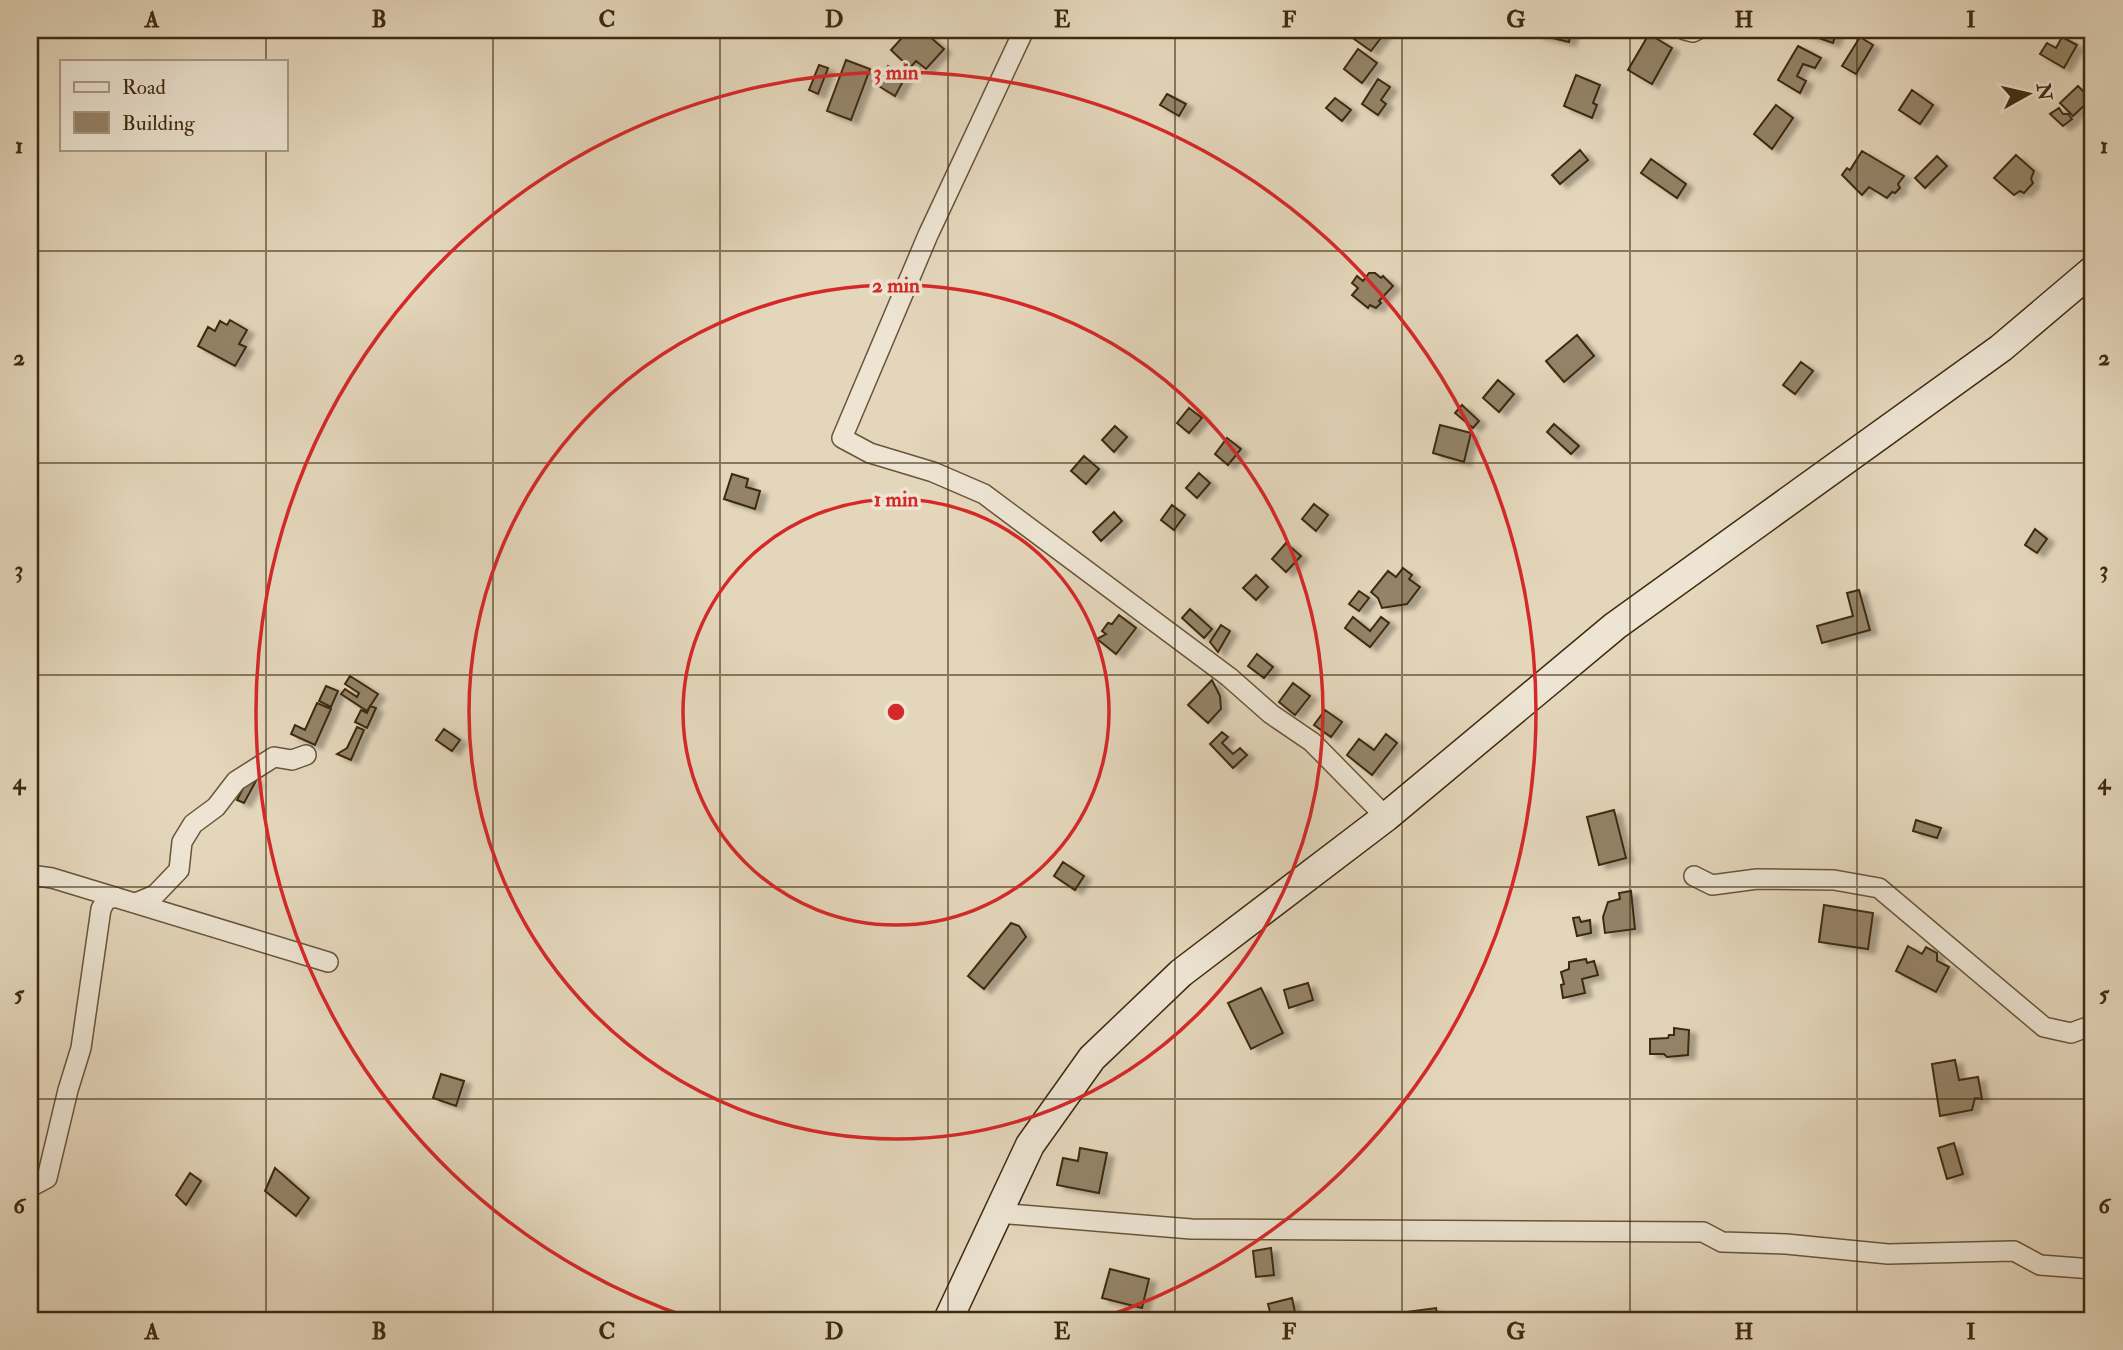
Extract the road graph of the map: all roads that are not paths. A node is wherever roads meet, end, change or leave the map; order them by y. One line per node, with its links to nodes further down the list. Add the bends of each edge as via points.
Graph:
1 (1024, 30): 6 (street, via 928,235 842,438 870,453 984,494 1312,742)
2 (1685, 30): 3 (street)
3 (1697, 30)
4 (2093, 270): 6 (street, via 2001,348 1615,626)
5 (306, 755): 10 (street, via 292,760 274,757 236,782 216,807 193,824 182,842 179,870 156,895)
6 (1387, 817): 14 (street, via 1181,973 1092,1058 1030,1145)
7 (30, 875): 9 (street, via 52,877)
8 (1694, 876): 12 (street, via 1712,885 1756,879 1833,880 1879,888 2044,1027 2071,1033)
9 (115, 897): 10 (street); 13 (street, via 106,900 101,909 81,1048 47,1178)
10 (136, 903): 11 (street)
11 (328, 962)
12 (2093, 1025)
13 (30, 1187)
14 (998, 1213): 15 (street, via 1191,1229 1703,1232 1722,1242 1888,1254 2014,1251 2040,1265); 16 (street)
15 (2093, 1269)
16 (948, 1320)

